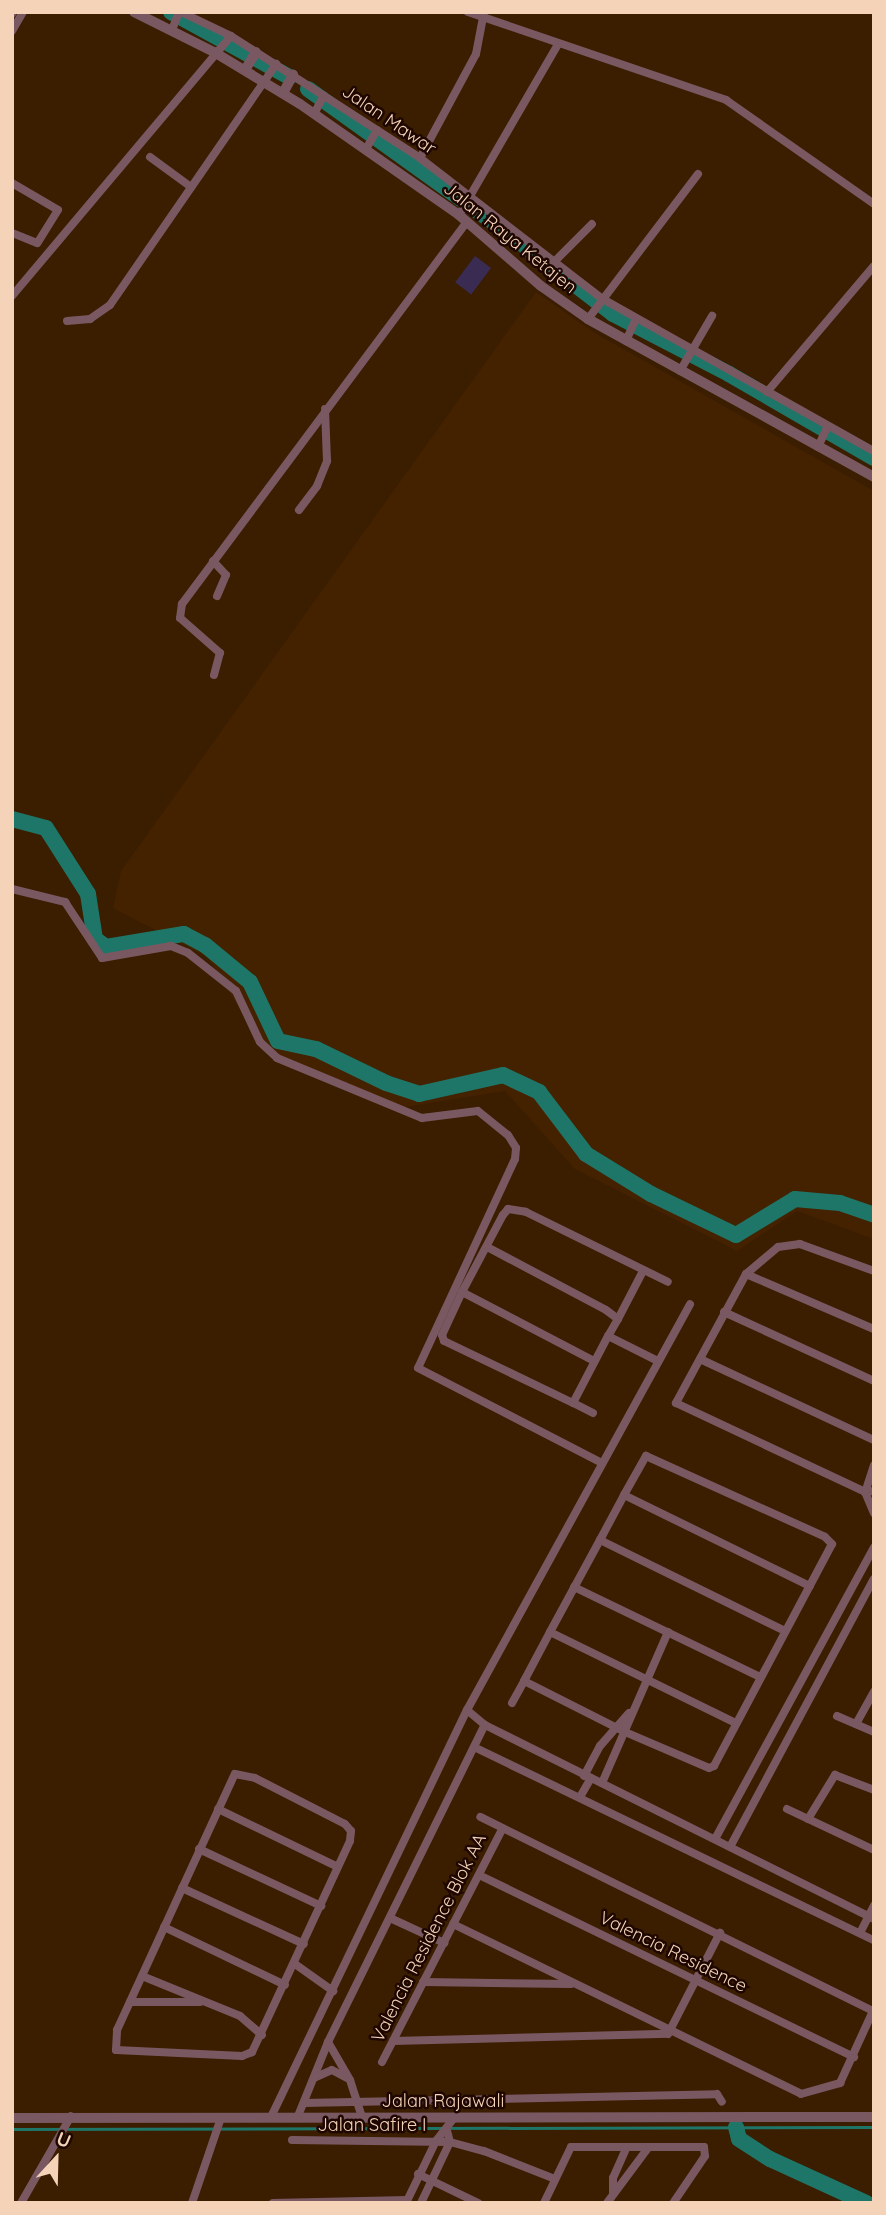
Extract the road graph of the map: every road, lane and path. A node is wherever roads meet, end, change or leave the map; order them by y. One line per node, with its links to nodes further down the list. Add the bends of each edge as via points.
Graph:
1 (23, 12): 6 (street)
2 (134, 12): 5 (street, Jalan Raya Ketajen)
3 (468, 12): 4 (street)
4 (484, 16): 8 (street); 18 (street, via 476,54)
5 (177, 19): 7 (street, Jalan Mawar); 9 (street, Jalan Raya Ketajen)
6 (12, 31)
7 (230, 37): 9 (street); 10 (street, Jalan Mawar)
8 (558, 44): 22 (street); 23 (street, via 726,100)
9 (217, 50): 10 (street, Jalan Raya Ketajen); 29 (street)
10 (250, 61): 11 (street, Jalan Raya Ketajen); 11 (street, Jalan Mawar)
11 (272, 72): 12 (street, Jalan Mawar); 13 (street, Jalan Raya Ketajen); 21 (street)
12 (293, 76): 13 (street); 14 (street, Jalan Mawar)
13 (285, 90): 14 (street, Jalan Raya Ketajen)
14 (320, 103): 15 (street, Jalan Mawar); 16 (street, Jalan Raya Ketajen)
15 (376, 131): 16 (street); 18 (street, Jalan Mawar)
16 (368, 145): 24 (street, Jalan Raya Ketajen)
17 (150, 157): 21 (street)
18 (420, 158): 22 (street, Jalan Mawar)
19 (698, 174): 30 (street)
20 (12, 183): 26 (street, via 58,209 37,243)
21 (191, 187): 33 (street, via 107,309 90,319)
22 (470, 200): 24 (street); 27 (street, Jalan Mawar)
23 (874, 204)
24 (463, 216): 31 (street, Jalan Raya Ketajen, via 541,286); 38 (street)
25 (592, 224): 27 (street)
26 (13, 234)
27 (553, 263): 30 (street, Jalan Mawar)
28 (874, 266): 37 (street)
29 (12, 296)
30 (600, 300): 31 (street); 34 (street, Jalan Mawar)
31 (590, 316): 34 (street, Jalan Raya Ketajen)
32 (712, 316): 35 (street)
33 (66, 321)
34 (631, 329): 35 (street, Jalan Mawar); 36 (street, Jalan Raya Ketajen)
35 (690, 351): 36 (street); 37 (street, Jalan Mawar)
36 (682, 367): 40 (street, Jalan Raya Ketajen)
37 (767, 391): 39 (street, Jalan Mawar)
38 (325, 409): 43 (street, via 324,474); 44 (street)
39 (827, 428): 40 (street); 41 (street, Jalan Mawar)
40 (819, 444): 42 (street, Jalan Raya Ketajen)
41 (874, 451)
42 (874, 477)
43 (299, 510)
44 (213, 561): 45 (street, via 226,575); 46 (street, via 179,613 220,653)
45 (217, 596)
46 (215, 675)
47 (12, 889): 66 (street, via 65,902 102,958 171,946 188,953 236,991 260,1042 277,1058 422,1118 478,1111 508,1135 516,1148 515,1160 418,1368)
48 (489, 1248): 49 (street, via 503,1215 514,1209); 53 (street); 56 (street)
49 (643, 1271): 52 (street); 56 (street)
50 (872, 1271): 51 (street, via 793,1243 778,1247)
51 (746, 1274): 55 (street); 57 (street)
52 (668, 1282)
53 (462, 1292): 60 (street); 63 (street, via 442,1335 444,1341)
54 (690, 1304): 61 (street)
55 (724, 1312): 59 (street); 62 (street)
56 (618, 1319): 58 (street)
57 (874, 1329)
58 (608, 1336): 60 (street); 61 (street)
59 (700, 1359): 65 (street); 68 (street, via 677,1400 680,1408)
60 (594, 1361): 63 (street)
61 (658, 1361): 66 (street)
62 (874, 1381)
63 (573, 1403): 64 (street)
64 (593, 1413)
65 (874, 1440)
66 (602, 1463): 84 (street)
67 (874, 1465): 68 (street)
68 (870, 1491): 70 (street)
69 (624, 1495): 71 (street); 74 (street); 74 (street, via 645,1457 652,1455 825,1537 831,1548)
70 (874, 1513)
71 (600, 1539): 75 (street); 76 (street)
72 (874, 1547): 105 (street)
73 (874, 1579): 106 (street)
74 (810, 1586): 76 (street)
75 (575, 1587): 77 (street); 78 (street)
76 (785, 1631): 79 (street)
77 (550, 1632): 80 (street); 81 (street)
78 (668, 1632): 79 (street); 80 (street)
79 (760, 1677): 87 (street)
80 (647, 1680): 85 (street); 87 (street)
81 (524, 1681): 83 (street); 90 (street)
82 (874, 1692): 88 (street)
83 (512, 1703)
84 (467, 1710): 89 (street); 129 (street)
85 (630, 1712): 90 (street); 91 (street)
86 (837, 1716): 88 (street)
87 (736, 1723): 91 (street, via 717,1762 709,1768)
88 (856, 1724): 92 (street)
89 (485, 1725): 93 (street); 96 (street)
90 (615, 1727): 91 (street); 94 (street)
91 (625, 1732): 95 (street)
92 (874, 1732)
93 (474, 1747): 99 (street); 115 (street)
94 (597, 1751): 95 (street); 96 (street)
95 (613, 1758): 97 (street)
96 (587, 1777): 97 (street); 99 (street)
97 (602, 1783): 105 (street)
98 (874, 1790): 103 (street, via 837,1774)
99 (580, 1797): 119 (street)
100 (218, 1809): 107 (street); 109 (street); 109 (street, via 235,1773 255,1778 345,1824 351,1831)
101 (787, 1809): 103 (street)
102 (480, 1817): 104 (street)
103 (808, 1819): 108 (street)
104 (503, 1828): 110 (street, Valencia Residence Blok AA); 118 (street)
105 (715, 1839): 106 (street)
106 (730, 1847): 114 (street)
107 (200, 1849): 111 (street); 113 (street)
108 (874, 1850)
109 (338, 1867): 113 (street)
110 (479, 1875): 116 (street, Valencia Residence Blok AA); 125 (street, Valencia Residence)
111 (182, 1888): 117 (street); 122 (street)
112 (874, 1905): 114 (street)
113 (321, 1906): 122 (street)
114 (871, 1917): 119 (street)
115 (390, 1918): 121 (street); 135 (street)
116 (453, 1924): 121 (street, Valencia Residence Blok AA); 127 (street)
117 (164, 1927): 124 (street); 128 (street)
118 (720, 1933): 125 (street); 136 (street, via 871,2006)
119 (860, 1933): 120 (street)
120 (874, 1940)
121 (444, 1943): 126 (street, Valencia Residence Blok AA)
122 (303, 1944): 123 (street)
123 (295, 1964): 128 (street); 129 (street)
124 (142, 1976): 130 (street); 131 (street)
125 (697, 1981): 132 (street); 136 (street, Valencia Residence)
126 (423, 1982): 127 (street); 134 (street, Valencia Residence Blok AA)
127 (574, 1984): 132 (street)
128 (285, 1985): 133 (street)
129 (333, 1991): 145 (street)
130 (130, 2002): 131 (street); 133 (street, via 113,2045 125,2053 242,2056 252,2052)
131 (207, 2003): 133 (street, via 240,2016)
132 (673, 2032): 134 (street); 136 (street, via 801,2094 838,2084)
133 (262, 2035)
134 (393, 2041): 137 (street, Valencia Residence Blok AA)
135 (328, 2042): 138 (street); 139 (street)
136 (853, 2057)
137 (382, 2062)
138 (316, 2077): 139 (street, via 332,2070); 141 (street)
139 (350, 2080): 142 (street)
140 (722, 2102): 142 (street, via 717,2094)
141 (304, 2104): 142 (street); 143 (street)
142 (359, 2104): 144 (street)
143 (298, 2116): 144 (street, Jalan Rajawali); 145 (street, Jalan Rajawali)
144 (362, 2116): 150 (street, Jalan Rajawali)
145 (271, 2117): 149 (street, Jalan Rajawali)
146 (874, 2117): 150 (street, Jalan Rajawali)
147 (12, 2118): 148 (street, Jalan Rajawali)
148 (70, 2118): 149 (street, Jalan Rajawali); 162 (street)
149 (221, 2124): 163 (street)
150 (451, 2124): 152 (street); 153 (street)
151 (292, 2140): 152 (street, Jalan Safire I)
152 (436, 2141): 153 (street, Jalan Safire I); 156 (street)
153 (450, 2143): 157 (street, Jalan Safire I); 158 (street)
154 (627, 2147): 155 (street); 157 (street, via 571,2147); 159 (street, via 613,2178)
155 (648, 2148): 159 (street); 169 (street, via 701,2146 706,2150)
156 (418, 2174): 158 (street); 161 (street)
157 (555, 2179): 167 (street)
158 (431, 2181): 165 (street); 166 (street)
159 (613, 2192): 168 (street)
160 (346, 2201): 161 (street); 164 (street)
161 (406, 2201)
162 (21, 2203)
163 (192, 2203)
164 (273, 2203)
165 (421, 2203)
166 (478, 2203)
167 (544, 2203)
168 (607, 2203)
169 (673, 2203)

